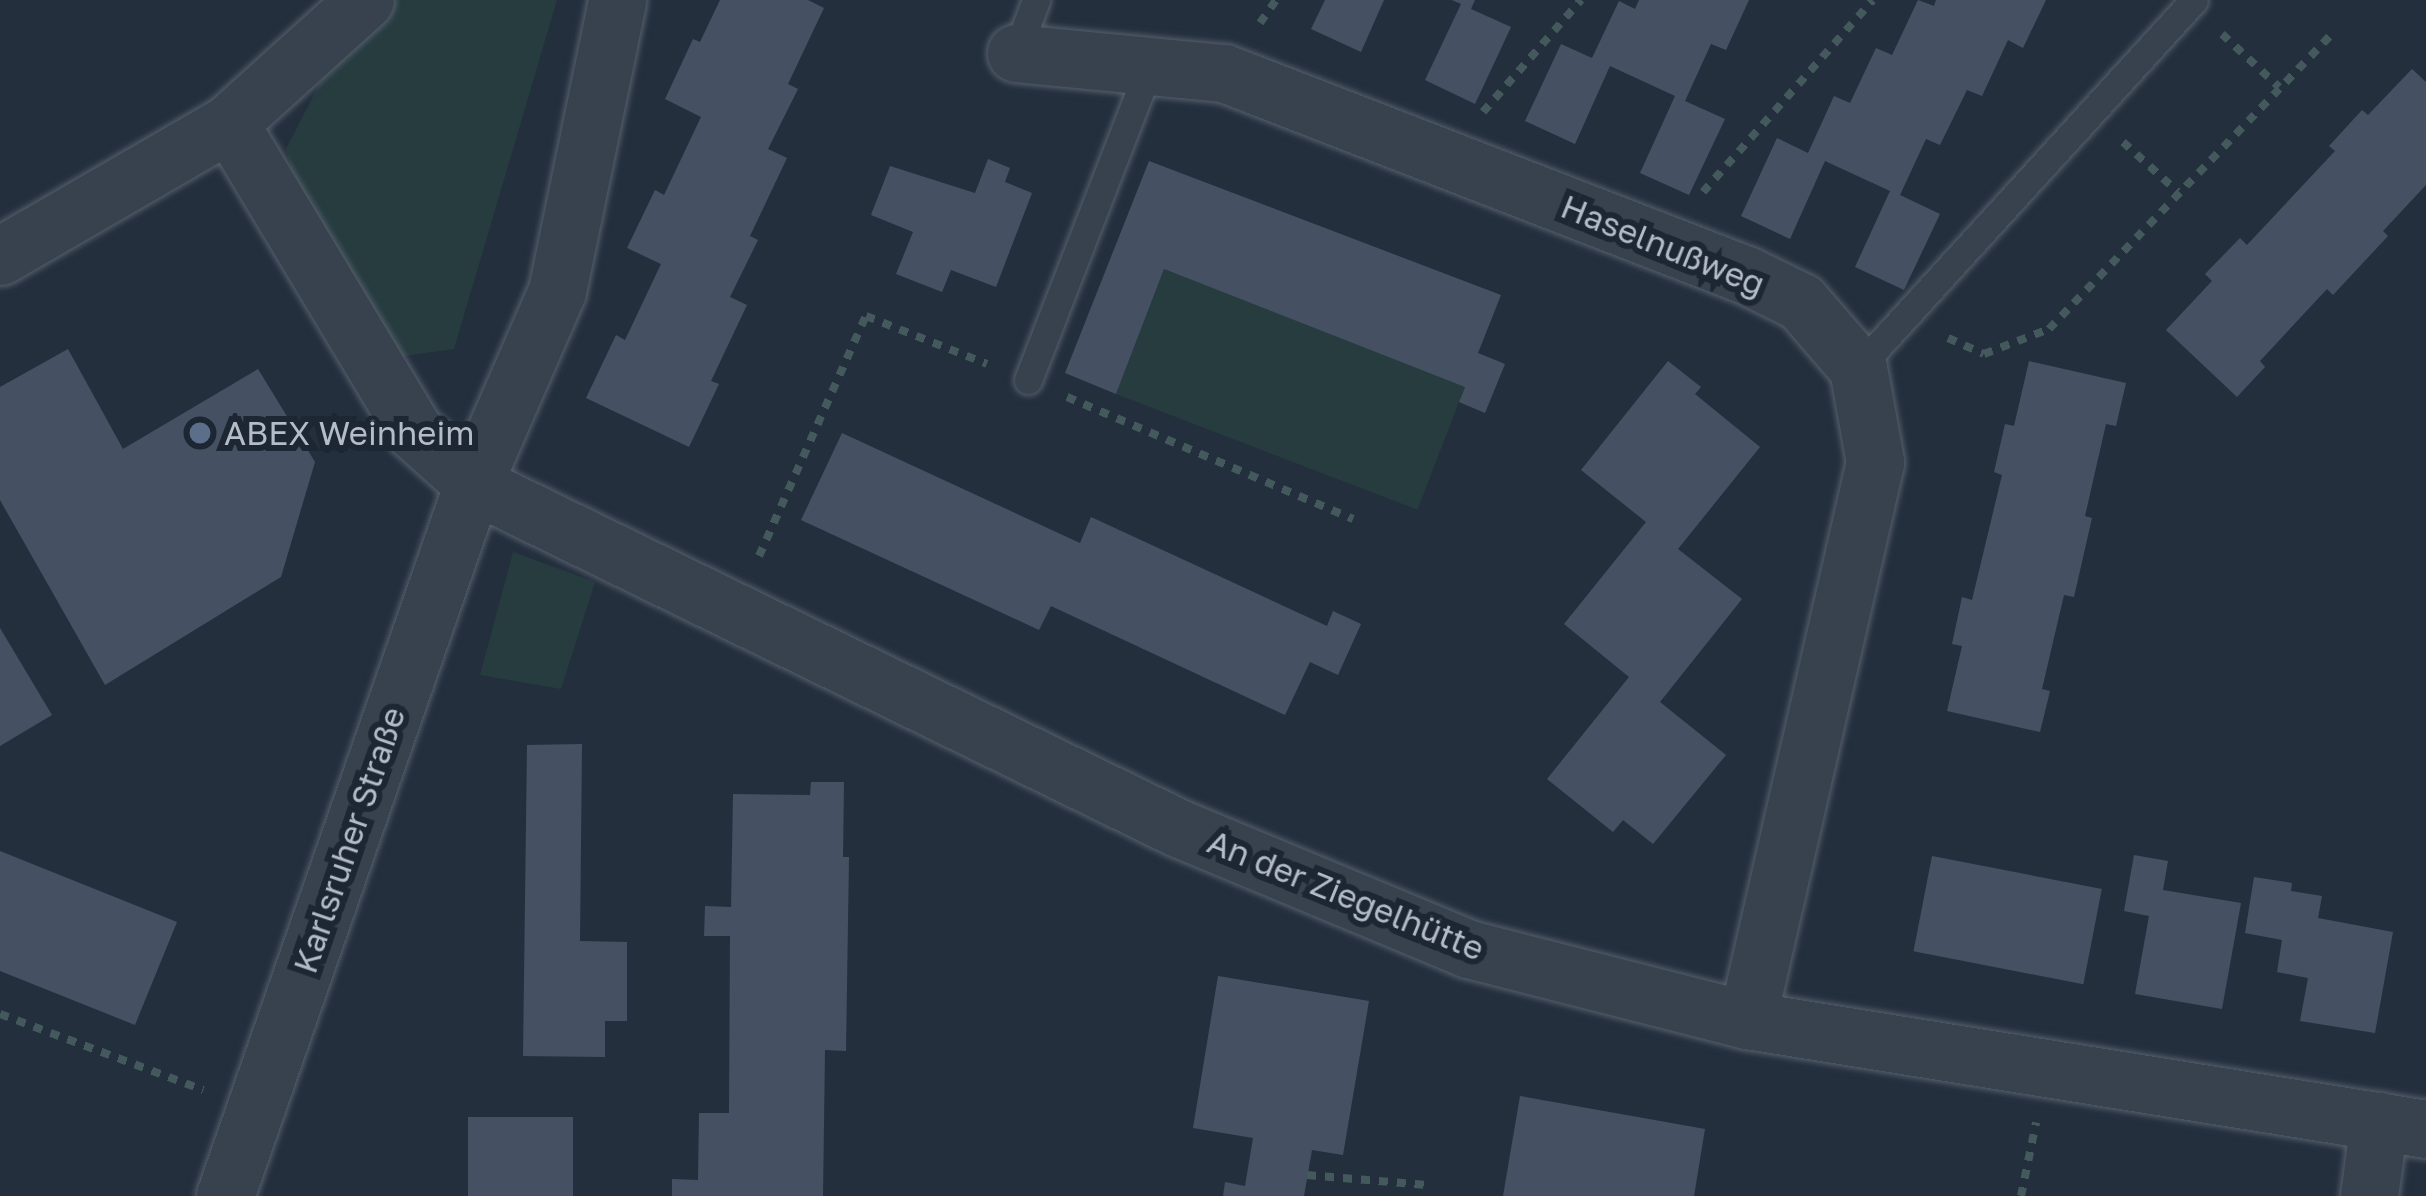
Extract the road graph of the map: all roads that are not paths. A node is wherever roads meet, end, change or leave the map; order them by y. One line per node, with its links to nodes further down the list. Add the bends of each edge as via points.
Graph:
1 (365, 0): 7 (street)
2 (617, 0): 11 (street, Karlsruher Straße, via 557,291)
3 (1036, 0): 5 (lane)
4 (2192, 2): 9 (lane)
5 (1016, 53): 6 (street, Haselnußweg)
6 (1150, 65): 9 (street, Haselnußweg, via 1224,74 1801,302); 10 (lane)
7 (229, 123): 8 (street); 11 (street, via 414,431)
8 (0, 256)
9 (1858, 368): 12 (street, Haselnußweg, via 1876,462)
10 (1028, 380)
11 (473, 484): 12 (street, An der Ziegelhütte, via 1178,827 1468,949); 14 (street, Karlsruher Straße)
12 (1747, 1020): 13 (street, An der Ziegelhütte)
13 (2403, 1125): 15 (street)
14 (225, 1196)
15 (2369, 1196)

